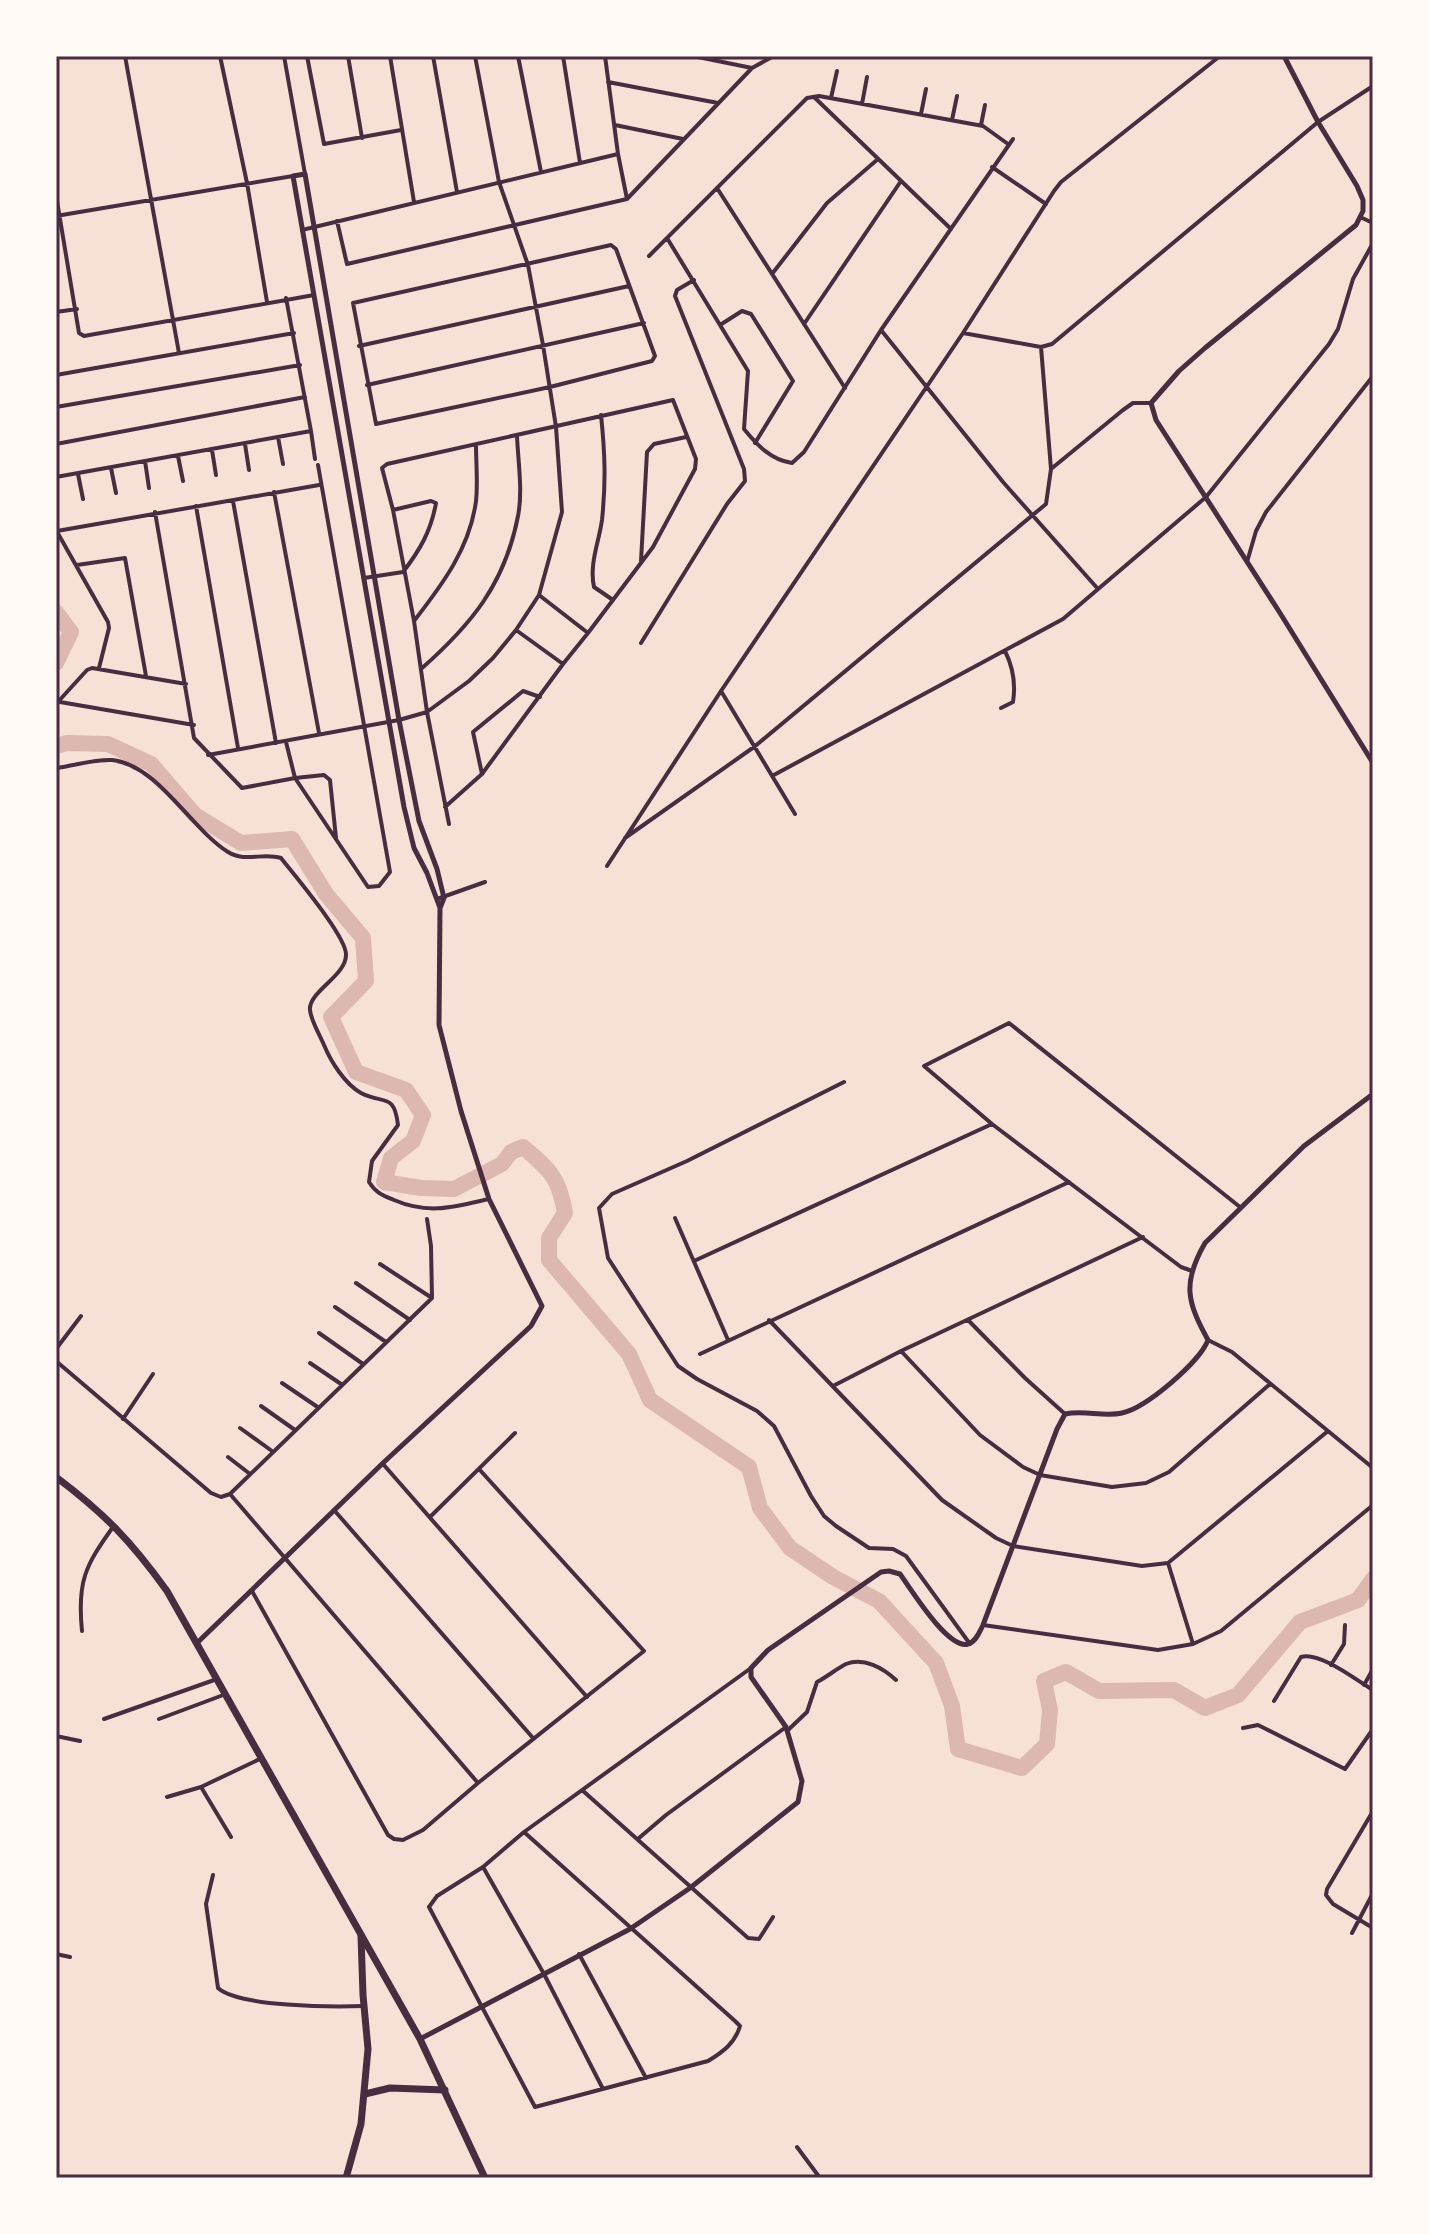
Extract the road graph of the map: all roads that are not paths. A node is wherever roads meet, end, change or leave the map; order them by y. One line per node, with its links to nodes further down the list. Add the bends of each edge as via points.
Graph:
1 (125, 56): 52 (street)
2 (220, 56): 47 (street)
3 (284, 56): 43 (street)
4 (307, 56): 34 (street, via 323,142 327,146)
5 (348, 56): 34 (street)
6 (390, 56): 33 (street)
7 (433, 56): 49 (street)
8 (475, 56): 46 (street)
9 (518, 56): 42 (street)
10 (563, 56): 40 (street)
11 (605, 56): 19 (street)
12 (693, 56): 16 (street)
13 (1220, 56): 54 (street, via 1061,182)
14 (1284, 56): 30 (street)
15 (772, 57): 16 (street)
16 (752, 68): 25 (street)
17 (837, 71): 24 (street)
18 (867, 77): 26 (street)
19 (608, 82): 25 (street); 31 (street)
20 (1373, 86): 30 (street)
21 (926, 89): 28 (street)
22 (813, 96): 24 (street); 39 (street); 48 (street, via 802,101)
23 (957, 96): 29 (street)
24 (831, 98): 26 (street)
25 (718, 103): 35 (street)
26 (862, 104): 28 (street)
27 (985, 105): 32 (street)
28 (921, 114): 29 (street)
29 (952, 120): 32 (street)
30 (1318, 122): 56 (street, via 1357,186 1363,200); 86 (street, via 1052,344)
31 (614, 125): 35 (street); 38 (street)
32 (981, 125): 37 (street)
33 (401, 130): 34 (street); 53 (street)
34 (362, 138)
35 (683, 139): 51 (street)
36 (1013, 139): 37 (street)
37 (1008, 144): 41 (street)
38 (618, 154): 40 (street); 51 (street)
39 (878, 159): 45 (street); 68 (street, via 834,195)
40 (580, 163): 42 (street)
41 (992, 167): 54 (street); 61 (street)
42 (541, 172): 46 (street)
43 (305, 174): 44 (street); 60 (street)
44 (293, 176): 47 (street); 62 (street)
45 (901, 181): 61 (street); 79 (street)
46 (499, 182): 49 (street); 59 (street)
47 (247, 183): 52 (street); 73 (street)
48 (717, 188): 64 (street); 68 (street)
49 (457, 192): 53 (street)
50 (56, 195): 55 (street)
51 (627, 199): 59 (street)
52 (151, 201): 55 (street); 77 (street)
53 (414, 202): 57 (street)
54 (1046, 204): 83 (street)
55 (58, 215): 75 (street)
56 (1360, 217): 58 (street); 96 (street, via 1205,348)
57 (337, 221): 59 (street, via 347,264); 60 (street)
58 (1373, 224): 63 (street)
59 (515, 225): 67 (street)
60 (312, 227): 62 (street); 137 (street)
61 (951, 229): 81 (street)
62 (302, 230): 71 (street)
63 (1372, 231)
64 (667, 238): 66 (street); 69 (street)
65 (1373, 243): 125 (street, via 1329,344)
66 (649, 256)
67 (528, 265): 70 (street, via 611,245); 74 (street); 85 (street, via 353,303)
68 (772, 274): 79 (street)
69 (694, 280): 80 (street); 145 (street, via 675,296 745,481)
70 (629, 286): 74 (street); 78 (street)
71 (314, 295): 72 (street); 138 (street)
72 (286, 298): 73 (street); 82 (street)
73 (267, 302): 77 (street)
74 (534, 305): 84 (street); 85 (street)
75 (77, 309): 76 (street); 77 (street, via 79,333 84,336)
76 (56, 312)
77 (173, 320): 87 (street)
78 (644, 323): 84 (street); 93 (street, via 652,361)
79 (804, 324): 94 (street)
80 (720, 325): 105 (street, via 748,371 744,429); 105 (street, via 742,311 751,314 793,381)
81 (881, 330): 91 (street); 94 (street)
82 (294, 333): 87 (street); 88 (street)
83 (963, 333): 86 (street); 91 (street)
84 (543, 345): 92 (street); 93 (street)
85 (359, 346): 92 (street)
86 (1041, 347): 115 (street)
87 (179, 353): 89 (street)
88 (300, 365): 95 (street); 97 (street)
89 (56, 375)
90 (1373, 376): 133 (street, via 1266,512)
91 (927, 384): 131 (street); 152 (street)
92 (367, 385): 93 (street, via 379,424)
93 (550, 387): 99 (street)
94 (845, 388): 105 (street, via 792,463 779,461)
95 (306, 397): 100 (street); 106 (street)
96 (1151, 403): 115 (street, via 1133,403); 125 (street, via 1156,420)
97 (56, 407)
98 (601, 415): 99 (street); 103 (street, via 673,400); 141 (street, via 607,466 591,574 594,587)
99 (556, 427): 101 (street); 140 (street, via 563,503)
100 (311, 431): 102 (street); 110 (street)
101 (517, 435): 107 (street); 149 (street, via 518,516 503,567 474,616)
102 (278, 437): 104 (street); 112 (street)
103 (686, 437): 134 (street, via 696,459 692,479); 134 (street, via 654,444 647,452)
104 (245, 443): 108 (street); 116 (street)
105 (755, 443)
106 (56, 444)
107 (476, 444): 129 (street, via 384,465); 142 (street, via 476,502 469,531 447,579)
108 (212, 449): 109 (street); 118 (street)
109 (178, 455): 111 (street); 120 (street)
110 (315, 459)
111 (145, 461): 114 (street); 122 (street)
112 (283, 464)
113 (318, 465): 121 (street)
114 (111, 467): 117 (street); 124 (street)
115 (1051, 469): 131 (street, via 1046,504)
116 (249, 470)
117 (78, 473): 119 (street); 126 (street)
118 (216, 475)
119 (56, 477)
120 (183, 481)
121 (319, 485): 123 (street); 160 (street)
122 (149, 488)
123 (274, 492): 127 (street); 161 (street)
124 (116, 493)
125 (1206, 497): 133 (street); 139 (street)
126 (83, 499)
127 (233, 500): 128 (street); 163 (street)
128 (195, 506): 130 (street); 165 (street)
129 (393, 510): 136 (street); 136 (street, via 436,503 421,548)
130 (155, 512): 132 (street); 151 (street)
131 (1034, 515): 139 (street); 164 (street)
132 (56, 530): 135 (street)
133 (1247, 562): 167 (street)
134 (641, 563): 141 (street)
135 (77, 565): 148 (street, via 108,622); 150 (street, via 125,558)
136 (403, 572): 137 (street); 142 (street)
137 (372, 577): 138 (street); 157 (street)
138 (363, 578): 158 (street)
139 (1098, 589): 146 (street, via 1063,619)
140 (539, 595): 143 (street); 144 (street)
141 (613, 600): 144 (street)
142 (414, 621): 149 (street)
143 (516, 630): 147 (street); 156 (street, via 469,681)
144 (588, 633): 147 (street)
145 (641, 643)
146 (1005, 651): 155 (street, via 1015,692 1013,702); 170 (street)
147 (563, 664): 153 (street)
148 (99, 668): 150 (street); 154 (street, via 87,670)
149 (421, 669): 156 (street)
150 (146, 676): 151 (street)
151 (186, 684): 159 (street)
152 (721, 691): 164 (street); 176 (street)
153 (540, 697): 169 (street); 169 (street, via 523,691 473,732)
154 (57, 701): 159 (street)
155 (1001, 708)
156 (427, 712): 157 (street); 172 (street)
157 (399, 720): 158 (street); 178 (street, via 419,821)
158 (387, 721): 160 (street); 179 (street, via 414,848)
159 (194, 725): 166 (street, via 194,738)
160 (363, 726): 161 (street); 175 (street, via 390,872 379,886 368,887)
161 (319, 733): 162 (street)
162 (286, 742): 163 (street); 171 (street)
163 (276, 743): 165 (street)
164 (754, 747): 170 (street); 176 (street)
165 (238, 748): 166 (street)
166 (208, 755): 171 (street, via 242,788)
167 (1373, 763)
168 (56, 768): 186 (street, via 124,762 147,776 226,851 242,859 281,858 347,951 346,961 310,1011 327,1053 348,1084 396,1108 398,1125 372,1161 369,1182 376,1193 414,1209 447,1209)
169 (482, 774): 172 (street)
170 (772, 776): 173 (street)
171 (295, 778): 175 (street); 175 (street, via 324,775 330,780)
172 (445, 807): 174 (street)
173 (795, 814)
174 (449, 824)
175 (336, 839)
176 (623, 840): 177 (street)
177 (607, 866)
178 (437, 869): 179 (street); 181 (street)
179 (427, 873): 181 (street)
180 (485, 882): 181 (street)
181 (440, 899): 186 (street, via 439,1025)
182 (844, 1082): 245 (street, via 612,1194 599,1208 608,1258 678,1366 774,1426 824,1516 869,1548 893,1549 906,1556)
183 (1373, 1094): 187 (street, via 1304,1146)
184 (992, 1124): 185 (street); 187 (street, via 924,1066 1009,1023); 191 (street)
185 (1069, 1182): 190 (street); 199 (street)
186 (488, 1195): 226 (street, via 542,1306 531,1326)
187 (1240, 1207): 193 (street, via 1205,1243)
188 (675, 1218): 191 (street)
189 (427, 1219): 195 (street)
190 (1143, 1237): 193 (street); 200 (street)
191 (694, 1261): 202 (street)
192 (380, 1264): 195 (street)
193 (1192, 1271): 203 (street, via 1191,1308)
194 (356, 1283): 198 (street)
195 (432, 1298): 198 (street)
196 (335, 1307): 204 (street)
197 (81, 1316): 205 (street)
198 (410, 1320): 204 (street)
199 (769, 1320): 202 (street); 215 (street)
200 (968, 1320): 206 (street); 218 (street)
201 (319, 1333): 210 (street)
202 (728, 1340): 207 (street)
203 (1208, 1340): 214 (street, via 1232,1352); 218 (street, via 1201,1355 1135,1407 1122,1413)
204 (386, 1342): 210 (street)
205 (56, 1349)
206 (901, 1351): 215 (street); 230 (street, via 980,1435)
207 (700, 1354)
208 (56, 1361): 219 (street)
209 (310, 1363): 213 (street)
210 (363, 1364): 213 (street)
211 (153, 1374): 219 (street)
212 (282, 1383): 217 (street)
213 (341, 1384): 217 (street)
214 (1270, 1384): 222 (street); 230 (street, via 1169,1472 1146,1483 1112,1487)
215 (833, 1386): 237 (street, via 942,1500)
216 (261, 1406): 221 (street)
217 (319, 1408): 221 (street)
218 (1065, 1414): 230 (street)
219 (123, 1419): 232 (street, via 211,1493)
220 (240, 1428): 224 (street)
221 (295, 1430): 224 (street)
222 (1328, 1431): 227 (street); 239 (street)
223 (515, 1433): 228 (street)
224 (272, 1451): 229 (street)
225 (228, 1457): 229 (street)
226 (383, 1463): 234 (street); 235 (street)
227 (1373, 1468)
228 (479, 1469): 235 (street); 255 (street, via 644,1651)
229 (250, 1474): 232 (street)
230 (1040, 1475): 237 (street)
231 (56, 1477): 236 (main road)
232 (230, 1494): 238 (street)
233 (1373, 1505): 246 (street, via 1221,1631)
234 (334, 1510): 238 (street); 263 (street)
235 (430, 1517): 255 (street)
236 (115, 1525): 243 (street, via 83,1574); 244 (main road, via 167,1591)
237 (1013, 1546): 239 (street, via 1142,1566); 241 (street)
238 (286, 1558): 240 (street); 266 (street)
239 (1168, 1563): 246 (street)
240 (251, 1589): 244 (street); 266 (street, via 388,1835 403,1840 423,1830)
241 (983, 1625): 245 (street); 246 (street, via 1158,1650)
242 (1345, 1625): 247 (street, via 1344,1644)
243 (82, 1631)
244 (197, 1643): 250 (main road)
245 (970, 1644): 248 (street, via 946,1635 900,1574 889,1571 768,1650)
246 (1193, 1644)
247 (1331, 1665): 252 (street); 256 (street, via 1311,1655 1301,1657)
248 (751, 1668): 260 (street, via 751,1677); 268 (street)
249 (1373, 1669): 252 (street)
250 (217, 1679): 254 (main road); 257 (street)
251 (896, 1680): 260 (street, via 883,1668 848,1663 817,1682 807,1712)
252 (1364, 1685): 253 (street)
253 (1373, 1690)
254 (226, 1694): 258 (street); 265 (main road)
255 (587, 1697): 263 (street)
256 (1274, 1701)
257 (104, 1719)
258 (159, 1719)
259 (1243, 1728): 261 (street, via 1258,1725 1345,1769)
260 (786, 1729): 273 (street); 276 (street, via 802,1781 798,1802)
261 (1373, 1729)
262 (56, 1736): 264 (street)
263 (533, 1738): 266 (street)
264 (80, 1741)
265 (262, 1758): 267 (street); 283 (main road)
266 (478, 1783)
267 (201, 1787): 269 (street); 272 (street)
268 (582, 1790): 271 (street); 273 (street)
269 (167, 1797)
270 (1373, 1811): 279 (street, via 1327,1889 1328,1899)
271 (524, 1832): 274 (street); 281 (street)
272 (231, 1837)
273 (639, 1838): 276 (street)
274 (483, 1867): 287 (street); 289 (street, via 437,1896 430,1910)
275 (213, 1875): 288 (street, via 206,1904 218,1988 239,1997 318,2008)
276 (690, 1888): 278 (street, via 748,1938 759,1939); 281 (street)
277 (1373, 1893): 279 (street)
278 (773, 1917)
279 (1358, 1919): 280 (street); 282 (street)
280 (1373, 1928)
281 (630, 1929): 285 (street); 291 (street, via 740,2026 725,2050 708,2061)
282 (1352, 1933)
283 (361, 1936): 288 (main road); 290 (main road)
284 (56, 1954): 286 (street)
285 (579, 1954): 287 (street); 291 (street)
286 (70, 1957)
287 (544, 1974): 289 (street); 292 (street)
288 (364, 2006): 294 (main road)
289 (482, 2006): 290 (street); 292 (street, via 535,2107)
290 (420, 2039): 293 (main road)
291 (646, 2078): 292 (street)
292 (603, 2089)
293 (445, 2090): 294 (main road, via 390,2088); 297 (main road)
294 (365, 2094): 296 (main road)
295 (797, 2147): 298 (street)
296 (346, 2178)
297 (485, 2178)
298 (820, 2178)

